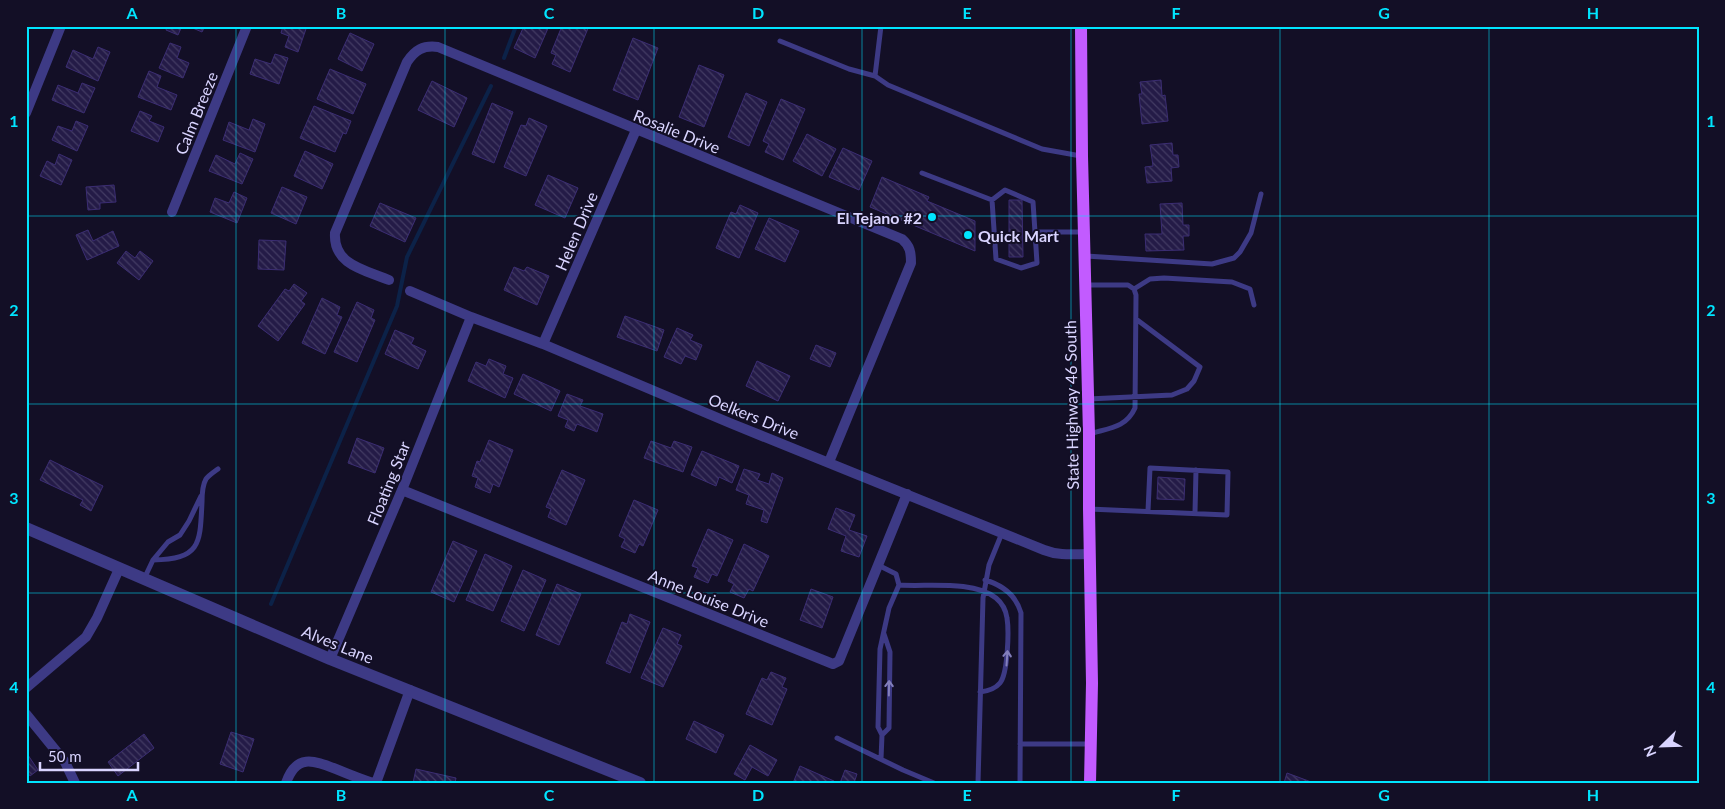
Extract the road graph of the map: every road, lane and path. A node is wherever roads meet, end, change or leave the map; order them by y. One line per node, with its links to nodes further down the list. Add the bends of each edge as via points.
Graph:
1 (61, 26): 7 (street)
2 (247, 26): 13 (street, Calm Breeze)
3 (881, 26): 6 (lane)
4 (1081, 26): 9 (main road, State Highway 46 South)
5 (780, 42): 6 (lane)
6 (875, 76): 9 (lane, via 888,85 1042,149)
7 (26, 113)
8 (636, 130): 17 (street, Rosalie Drive, via 438,47 420,49 407,62 335,233 336,249 348,263); 24 (street, Helen Drive); 28 (street, Rosalie Drive, via 908,244 911,263)
9 (1082, 156): 15 (main road, State Highway 46 South)
10 (922, 173): 12 (lane)
11 (1261, 194): 16 (lane, via 1251,233 1234,258 1212,264)
12 (992, 200): 14 (lane, via 1005,190 1033,202); 14 (lane, via 996,259 1021,268 1037,263)
13 (172, 212)
14 (1035, 232): 15 (lane)
15 (1085, 232): 16 (main road, State Highway 46 South)
16 (1085, 256): 18 (main road, State Highway 46 South)
17 (389, 280)
18 (1086, 285): 19 (lane, via 1128,285); 26 (main road, State Highway 46 South)
19 (1134, 289): 21 (lane, via 1150,279 1232,282 1250,289); 23 (lane)
20 (410, 291): 22 (street, Oelkers Drive)
21 (1254, 306)
22 (471, 317): 24 (street, Oelkers Drive); 31 (street, Floating Star)
23 (1136, 319): 25 (lane); 25 (lane, via 1200,367 1187,389 1172,395)
24 (543, 344): 28 (street, Oelkers Drive)
25 (1135, 396): 26 (lane); 27 (lane, via 1131,418 1122,425)
26 (1088, 400): 27 (main road, State Highway 46 South)
27 (1089, 434): 34 (main road, State Highway 46 South)
28 (829, 462): 33 (street, Oelkers Drive)
29 (218, 469): 32 (lane, via 207,479)
30 (1196, 470): 35 (lane, via 1150,468); 36 (lane); 36 (lane, via 1228,472 1227,515)
31 (402, 490): 41 (street, Anne Louise Drive, via 834,664 839,661); 48 (street, Floating Star)
32 (203, 491): 40 (lane, via 180,534 168,542); 40 (lane, via 202,526 192,551 167,560)
33 (907, 494): 38 (street, Oelkers Drive); 41 (street, Anne Louise Drive)
34 (1089, 509): 35 (lane); 39 (main road, State Highway 46 South)
35 (1148, 511): 36 (lane)
36 (1195, 512)
37 (26, 528): 42 (street, Alves Lane)
38 (1002, 533): 39 (street, Oelkers Drive, via 1053,554); 44 (lane)
39 (1089, 554): 56 (main road, State Highway 46 South)
40 (153, 560): 43 (lane)
41 (878, 565): 45 (lane, via 896,574)
42 (119, 569): 43 (street, Alves Lane); 49 (street, via 86,637)
43 (144, 579): 48 (street, Alves Lane)
44 (985, 580): 46 (lane); 55 (lane, via 1008,591 1016,599 1021,613)
45 (898, 585): 46 (lane, via 965,586); 47 (lane)
46 (984, 591): 51 (lane); 51 (lane, one-way to 46, via 994,689 1002,681 1008,657 1005,610 998,599)
47 (884, 634): 53 (lane, via 879,660 878,727); 53 (lane, one-way to 47, via 888,728 890,652)
48 (330, 658): 50 (street, Alves Lane)
49 (26, 688)
50 (410, 690): 60 (street); 61 (street, Alves Lane)
51 (980, 692): 63 (lane)
52 (26, 714): 58 (street, via 65,762)
53 (882, 735): 57 (lane)
54 (837, 738): 57 (lane)
55 (1020, 744): 56 (lane); 64 (lane)
56 (1091, 744): 65 (main road, State Highway 46 South)
57 (881, 759): 62 (lane)
58 (76, 783)
59 (286, 783): 60 (street, via 296,766 311,760)
60 (374, 783)
61 (640, 783)
62 (934, 783)
63 (978, 783)
64 (1020, 783)
65 (1090, 783)

